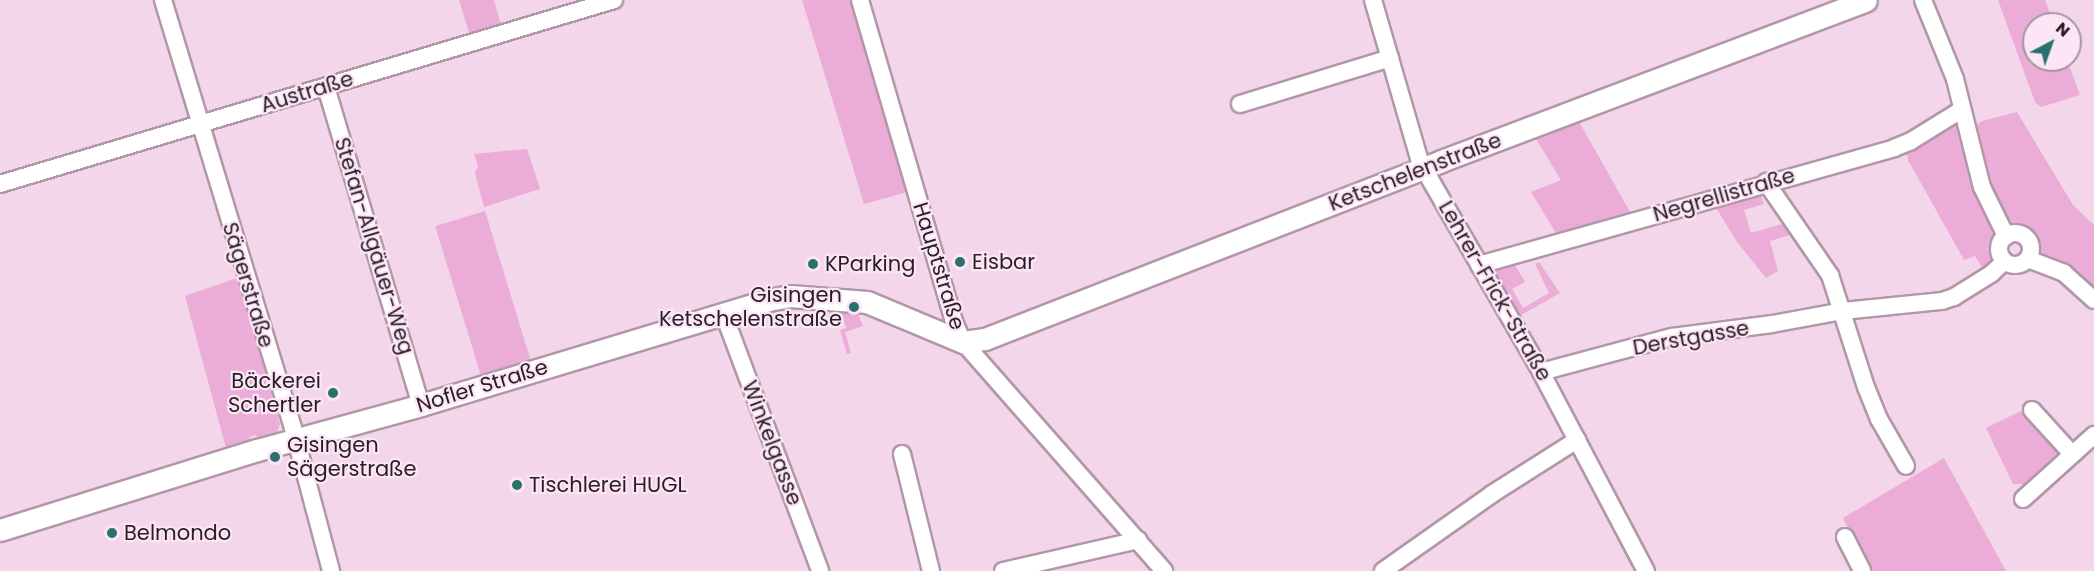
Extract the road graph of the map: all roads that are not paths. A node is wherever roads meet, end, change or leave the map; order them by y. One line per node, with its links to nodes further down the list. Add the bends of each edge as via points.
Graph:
1 (163, 0): 11 (street, Sägerstraße)
2 (614, 0): 8 (street, Austraße)
3 (860, 0): 22 (street, Hauptstraße, via 953,320)
4 (1373, 0): 7 (street, Lehrer-Frick-Straße)
5 (1866, 0): 12 (main road, Ketschelenstraße)
6 (1923, 0): 10 (street, via 1955,79)
7 (1390, 58): 9 (street); 12 (street, Lehrer-Frick-Straße, via 1420,162)
8 (326, 87): 11 (street, Austraße); 24 (street, Stefan-Allgäuer-Weg)
9 (1240, 104)
10 (1961, 110): 13 (street, Negrellistraße, via 1894,148); 15 (street, via 1982,187)
11 (200, 124): 14 (street, Austraße); 27 (street, Sägerstraße)
12 (1425, 167): 18 (street, Lehrer-Frick-Straße); 22 (main road, Ketschelenstraße, via 990,337)
13 (1766, 182): 18 (street, Negrellistraße); 20 (street, via 1830,275)
14 (0, 184)
15 (2006, 236): 16 (street, via 2017,233 2027,238 2031,248); 17 (street, via 1998,248)
16 (2028, 259): 17 (street, via 2014,266); 19 (street, via 2064,273)
17 (2004, 262): 20 (street, Derstgasse, via 1982,280 1941,301)
18 (1479, 265): 23 (street, Lehrer-Frick-Straße)
19 (2094, 300)
20 (1844, 311): 23 (street, Derstgasse, via 1672,337); 31 (street, via 1866,387)
21 (724, 315): 22 (main road, Nofler Straße, via 779,298 849,299 867,302); 24 (main road, Nofler Straße); 37 (street, Winkelgasse)
22 (963, 342): 35 (street, Hauptstraße)
23 (1541, 372): 28 (street, Lehrer-Frick-Straße)
24 (421, 405): 27 (main road, Nofler Straße)
25 (2032, 410): 30 (street)
26 (2094, 435): 30 (street)
27 (295, 439): 33 (main road, Nofler Straße); 36 (street, Sägerstraße)
28 (1577, 440): 41 (street); 42 (street, Lehrer-Frick-Straße)
29 (902, 454): 38 (street)
30 (2072, 454): 32 (street)
31 (1906, 466)
32 (2023, 499)
33 (0, 530)
34 (1845, 537): 43 (street)
35 (1138, 540): 39 (street); 40 (street, Hauptstraße)
36 (331, 571)
37 (820, 571)
38 (931, 571)
39 (1003, 571)
40 (1164, 571)
41 (1383, 571)
42 (1646, 571)
43 (1862, 571)

